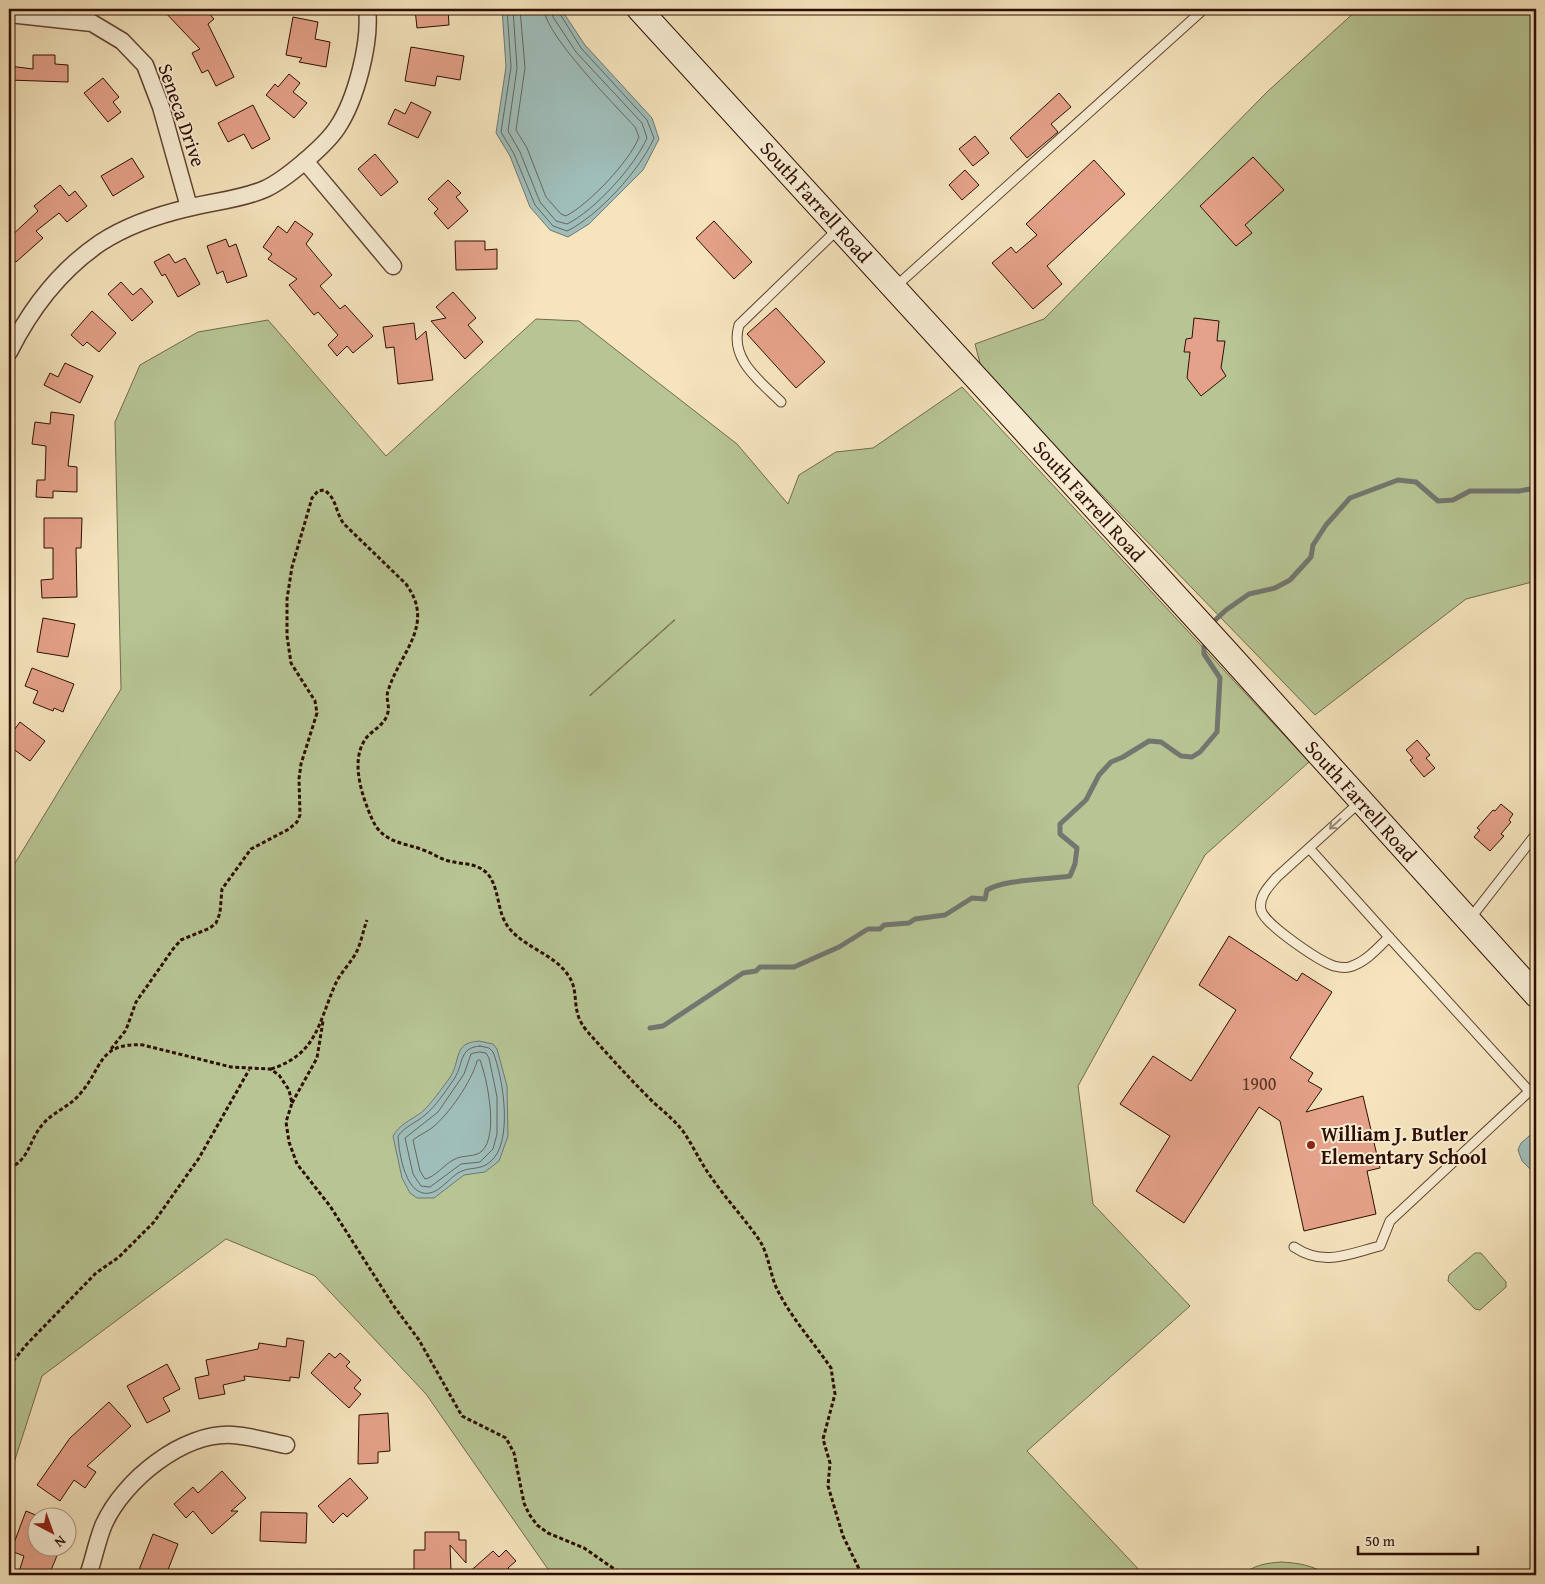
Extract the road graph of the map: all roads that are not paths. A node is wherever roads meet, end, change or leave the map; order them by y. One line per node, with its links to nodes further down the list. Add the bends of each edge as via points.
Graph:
1 (367, 9): 5 (street, via 369,24 359,81 337,128)
2 (639, 9): 7 (street, South Farrell Road)
3 (1204, 9): 9 (lane)
4 (9, 14): 6 (street, Seneca Drive, via 92,23 122,42 145,65 161,106)
5 (305, 161): 6 (street, via 266,189 227,202); 8 (street)
6 (189, 207): 10 (street, via 144,221 101,242 60,275 25,319)
7 (840, 228): 9 (street, South Farrell Road); 11 (lane, via 739,325 736,338 744,366)
8 (393, 266)
9 (894, 288): 12 (street, South Farrell Road)
10 (9, 352)
11 (781, 402)
12 (1361, 801): 14 (lane, one-way to 14); 15 (street, South Farrell Road)
13 (1536, 834): 15 (lane)
14 (1309, 848): 16 (lane); 16 (lane, via 1266,890 1260,902 1266,920 1334,966 1348,967 1360,963)
15 (1469, 920): 17 (street, South Farrell Road)
16 (1389, 937): 18 (lane)
17 (1536, 996)
18 (1533, 1088): 19 (lane, via 1390,1221 1380,1246 1333,1258 1308,1256)
19 (1294, 1247)
20 (286, 1445): 21 (street, via 232,1435 196,1441 162,1458 128,1487 104,1524)
21 (88, 1575)

